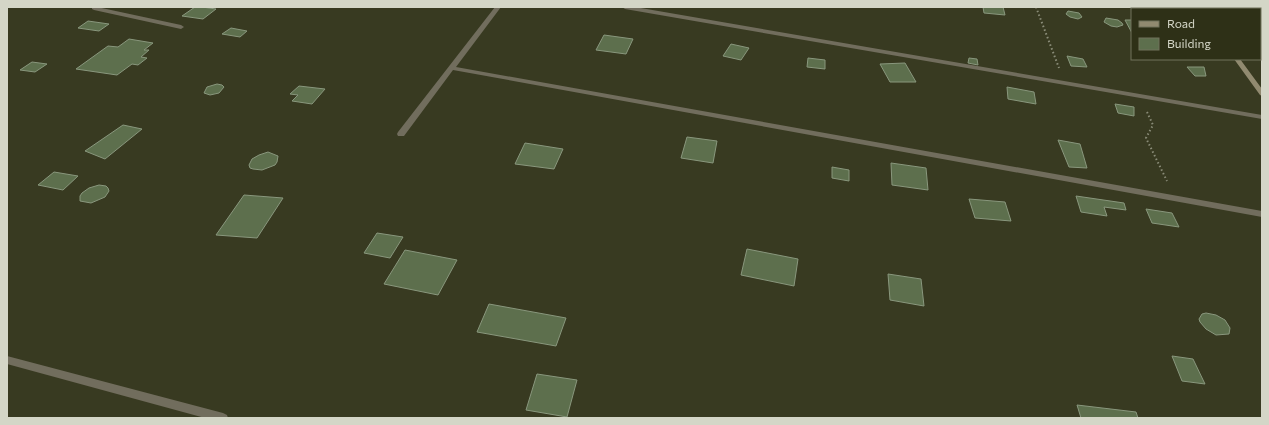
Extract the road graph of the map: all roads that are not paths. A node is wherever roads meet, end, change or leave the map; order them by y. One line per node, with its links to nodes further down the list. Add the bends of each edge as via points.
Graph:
1 (96, 7): 4 (street, via 94,8)
2 (498, 7): 6 (street)
3 (625, 7): 8 (street)
4 (181, 27)
5 (1238, 60): 7 (main road)
6 (451, 68): 9 (street); 10 (street)
7 (1262, 94)
8 (1262, 117)
9 (401, 134)
10 (1262, 214)
11 (7, 360): 12 (street)
12 (223, 418)

